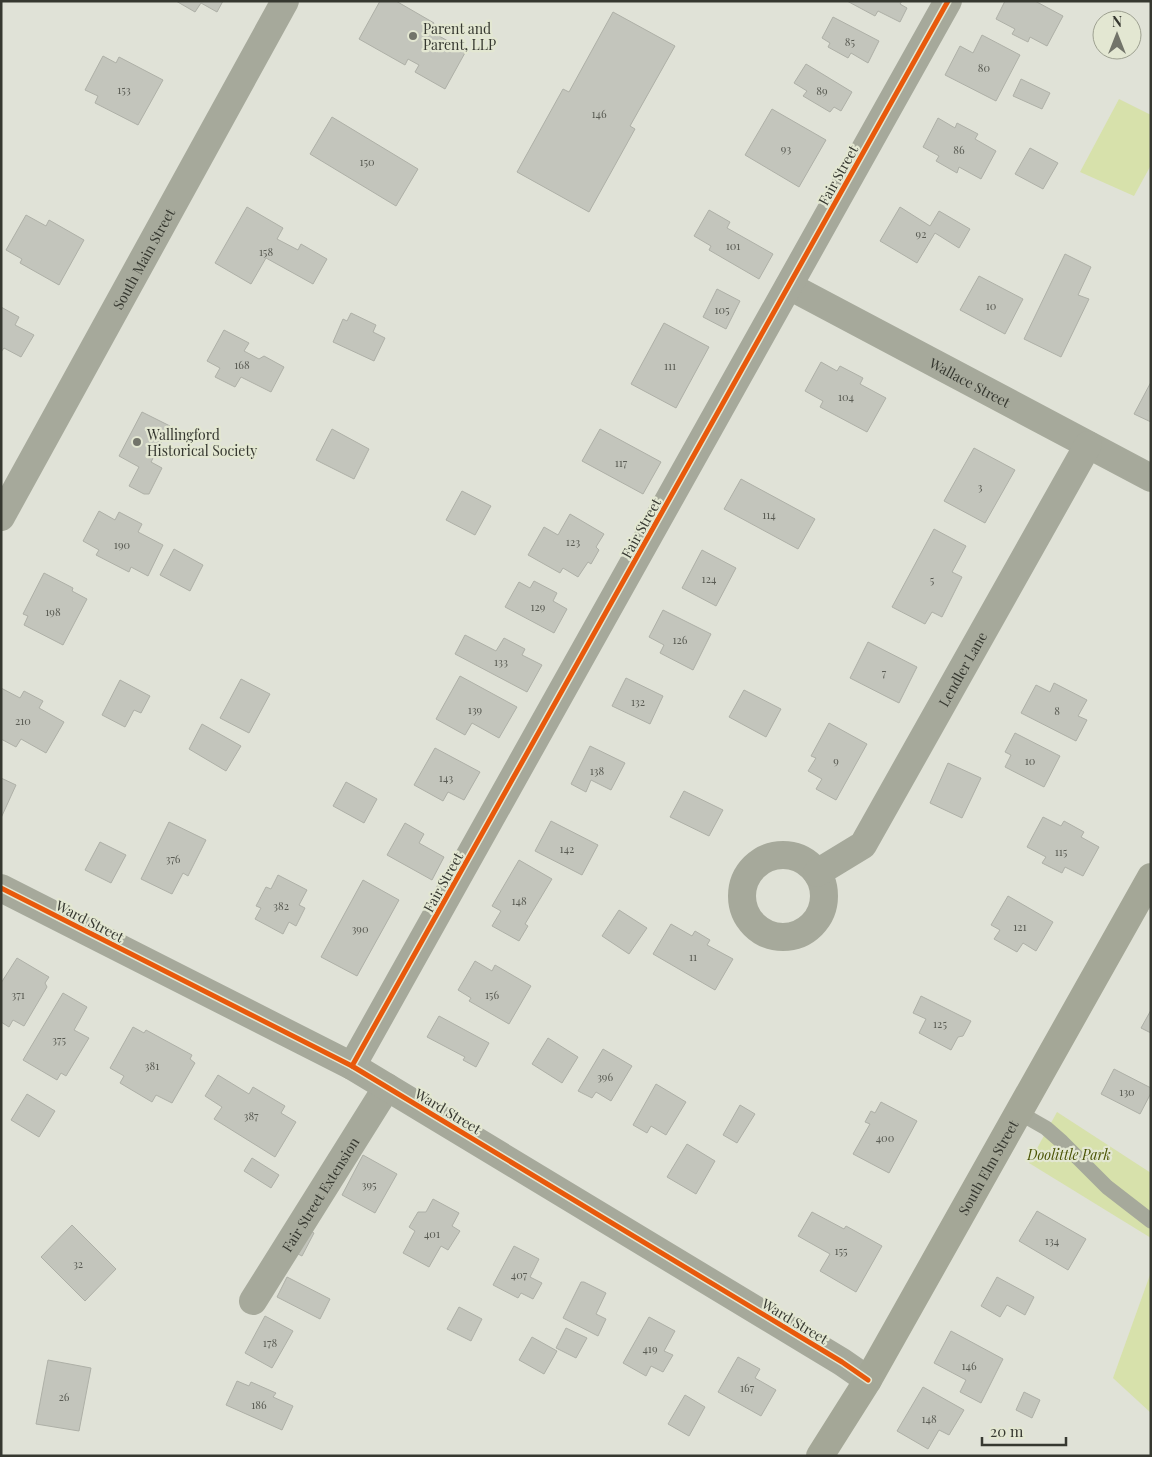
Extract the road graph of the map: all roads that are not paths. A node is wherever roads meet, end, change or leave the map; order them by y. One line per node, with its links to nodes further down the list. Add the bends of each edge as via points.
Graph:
1 (285, 1): 6 (street, South Main Street)
2 (948, 1): 3 (street, Fair Street)
3 (789, 286): 4 (street, Wallace Street); 10 (street, Fair Street)
4 (1088, 445): 5 (street, Wallace Street); 7 (street, Lendler Lane, via 863,845)
5 (1151, 478)
6 (1, 517)
7 (817, 873)
8 (1151, 877): 12 (main road, South Elm Street)
9 (1, 888): 10 (street, Ward Street)
10 (352, 1066): 11 (street, Ward Street)
11 (387, 1087): 14 (street, Fair Street Extension); 15 (street, Ward Street)
12 (1018, 1112): 13 (lane, via 1046,1128 1107,1187); 15 (main road, South Elm Street)
13 (1151, 1221)
14 (254, 1301)
15 (868, 1380): 16 (main road, South Elm Street)
16 (820, 1456)

